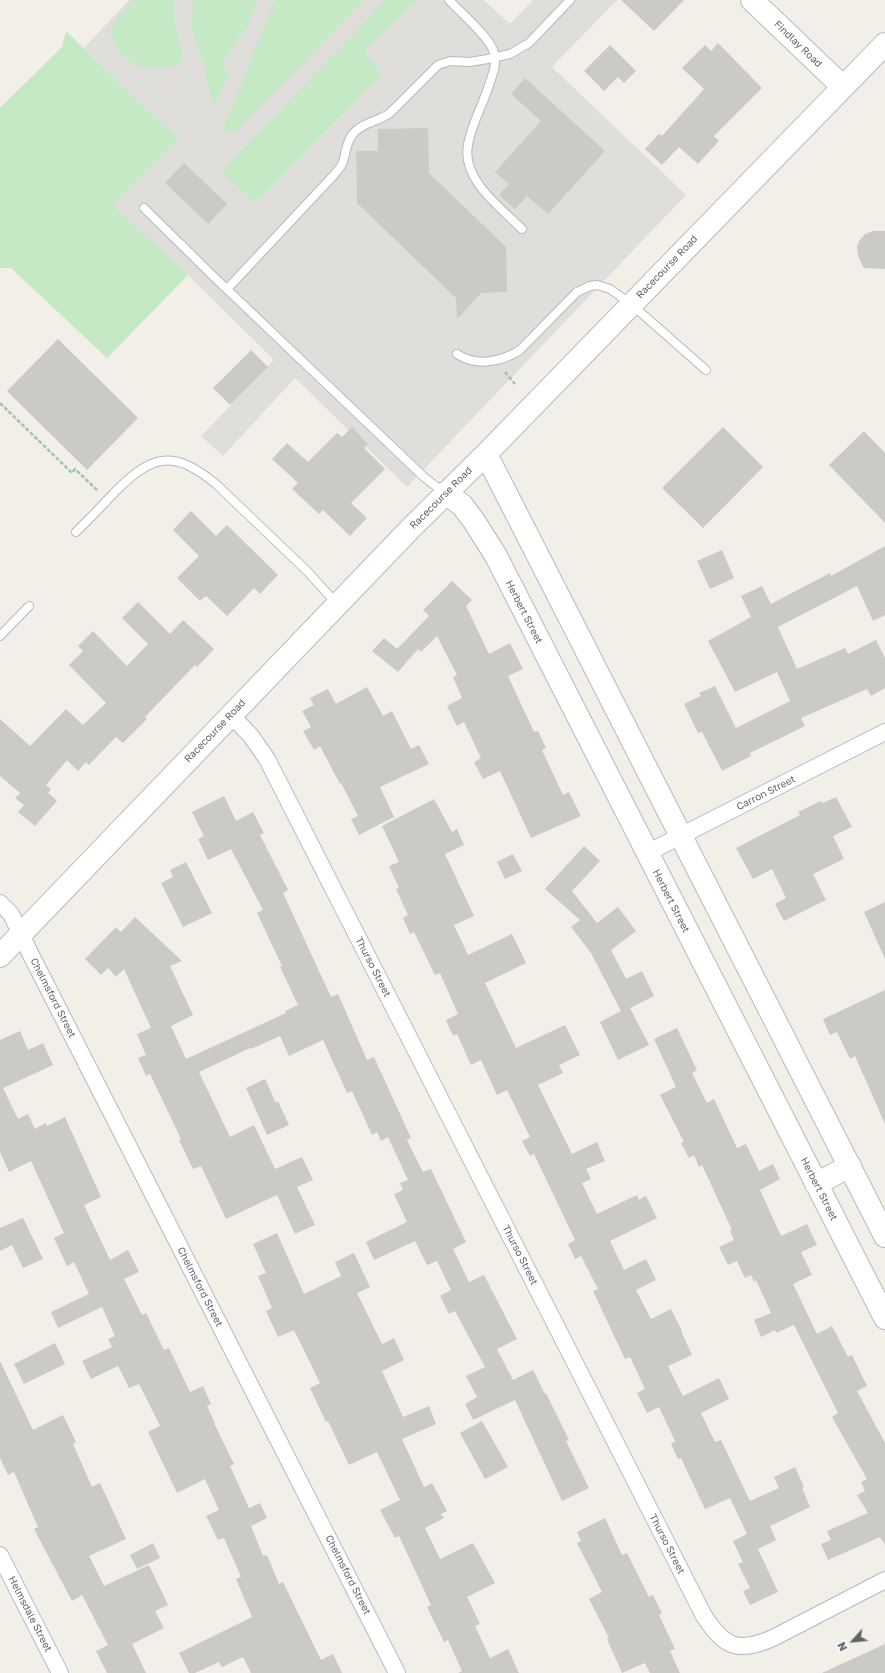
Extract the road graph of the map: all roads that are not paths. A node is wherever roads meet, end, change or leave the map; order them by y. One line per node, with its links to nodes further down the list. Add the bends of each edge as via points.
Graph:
1 (449, 0): 5 (lane, via 488,40)
2 (570, 0): 5 (lane, via 529,43 510,54)
3 (752, 0): 6 (street, Findlay Road)
4 (885, 44): 6 (street, Racecourse Road)
5 (496, 58): 8 (lane, via 484,101 467,146 468,160 474,178 481,188); 9 (lane, via 469,62 450,61 438,65 390,113 362,126 352,135 342,164 334,175)
6 (843, 87): 10 (street, Racecourse Road)
7 (144, 208): 9 (lane)
8 (522, 229)
9 (227, 289): 14 (lane, via 425,478)
10 (631, 304): 11 (lane, via 610,289 597,285 590,286 577,292 520,350 510,356 500,360 469,361); 12 (lane); 13 (street, Racecourse Road)
11 (456, 354)
12 (706, 370)
13 (486, 454): 14 (street, Racecourse Road); 21 (street)
14 (445, 493): 16 (street, Racecourse Road); 22 (street, Herbert Street, via 462,505 496,556)
15 (76, 532): 16 (lane, via 143,467 168,460 178,462 190,466 216,484 307,571)
16 (337, 605): 19 (street, Racecourse Road)
17 (29, 606): 18 (lane)
18 (0, 636)
19 (231, 715): 24 (street, Racecourse Road); 31 (street, Thurso Street, via 251,736 267,759 711,1627 726,1642 735,1646 755,1645 774,1638)
20 (885, 732): 21 (street, Carron Street)
21 (681, 836): 22 (street, Carron Street); 26 (street)
22 (647, 853): 27 (street, Herbert Street)
23 (0, 903): 24 (street, Chelmsford Street, via 11,914)
24 (21, 934): 25 (street, Racecourse Road); 33 (street, Chelmsford Street)
25 (0, 956)
26 (850, 1166): 27 (street); 28 (street)
27 (816, 1184): 29 (street, Herbert Street)
28 (885, 1236)
29 (885, 1318)
30 (0, 1555): 32 (street, Helmsdale Street)
31 (885, 1580)
32 (60, 1673)
33 (398, 1673)

